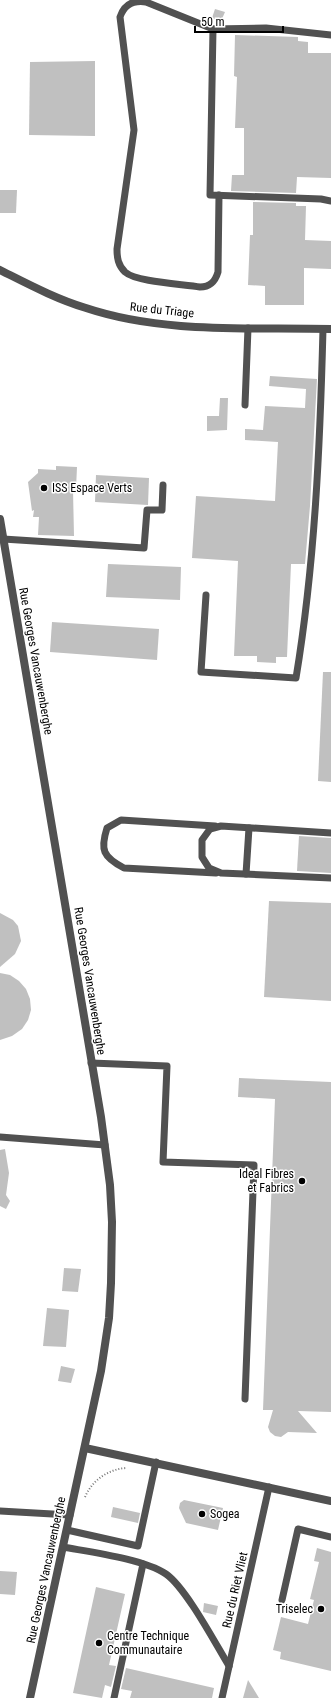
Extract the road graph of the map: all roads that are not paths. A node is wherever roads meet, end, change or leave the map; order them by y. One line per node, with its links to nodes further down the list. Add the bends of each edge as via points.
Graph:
1 (213, 29): 2 (lane, via 260,28); 3 (lane, via 210,195); 3 (lane, via 140,0 132,1 121,12 120,24 134,130 117,249 121,268 137,278 200,287 209,285 218,272)
2 (331, 35)
3 (220, 196): 4 (lane)
4 (331, 201)
5 (0, 270): 6 (street, Rue du Triage, via 64,300 113,316 168,324)
6 (248, 328): 7 (street, Rue du Triage); 8 (lane)
7 (327, 329): 12 (lane, via 312,561 296,678 201,672)
8 (245, 405)
9 (164, 485): 11 (lane, via 162,510 146,510 144,548)
10 (0, 519): 11 (street, Rue Georges Vancauwenberghe)
11 (3, 539): 19 (street, Rue Georges Vancauwenberghe)
12 (206, 595)
13 (221, 826): 14 (lane); 16 (lane, via 210,829 202,840 202,857 209,868); 16 (lane, via 121,820 107,828 103,842 104,853 112,862 124,868)
14 (249, 828): 15 (lane); 17 (lane)
15 (331, 833)
16 (221, 873): 17 (lane)
17 (246, 874): 18 (lane)
18 (331, 878)
19 (91, 1063): 21 (street, Rue Georges Vancauwenberghe); 22 (lane, via 167,1066 164,1162 254,1165)
20 (0, 1137): 21 (lane)
21 (105, 1145): 23 (street, Rue Georges Vancauwenberghe, via 112,1216 111,1294 105,1348)
22 (245, 1399)
23 (85, 1448): 24 (street); 28 (street, Rue Georges Vancauwenberghe)
24 (156, 1462): 25 (street); 29 (lane, via 138,1546)
25 (269, 1487): 26 (street); 34 (lane, Rue du Riet Vliet)
26 (331, 1501)
27 (0, 1511): 28 (lane)
28 (70, 1516): 29 (street, Rue Georges Vancauwenberghe)
29 (67, 1530): 31 (street, Rue Georges Vancauwenberghe)
30 (331, 1537): 33 (lane, via 298,1529)
31 (63, 1547): 32 (lane); 35 (street, Rue Georges Vancauwenberghe)
32 (143, 1564): 34 (lane, via 162,1571 177,1584); 36 (lane)
33 (282, 1600)
34 (229, 1666): 37 (lane, Rue du Riet Vliet)
35 (30, 1698)
36 (114, 1698)
37 (222, 1698)

